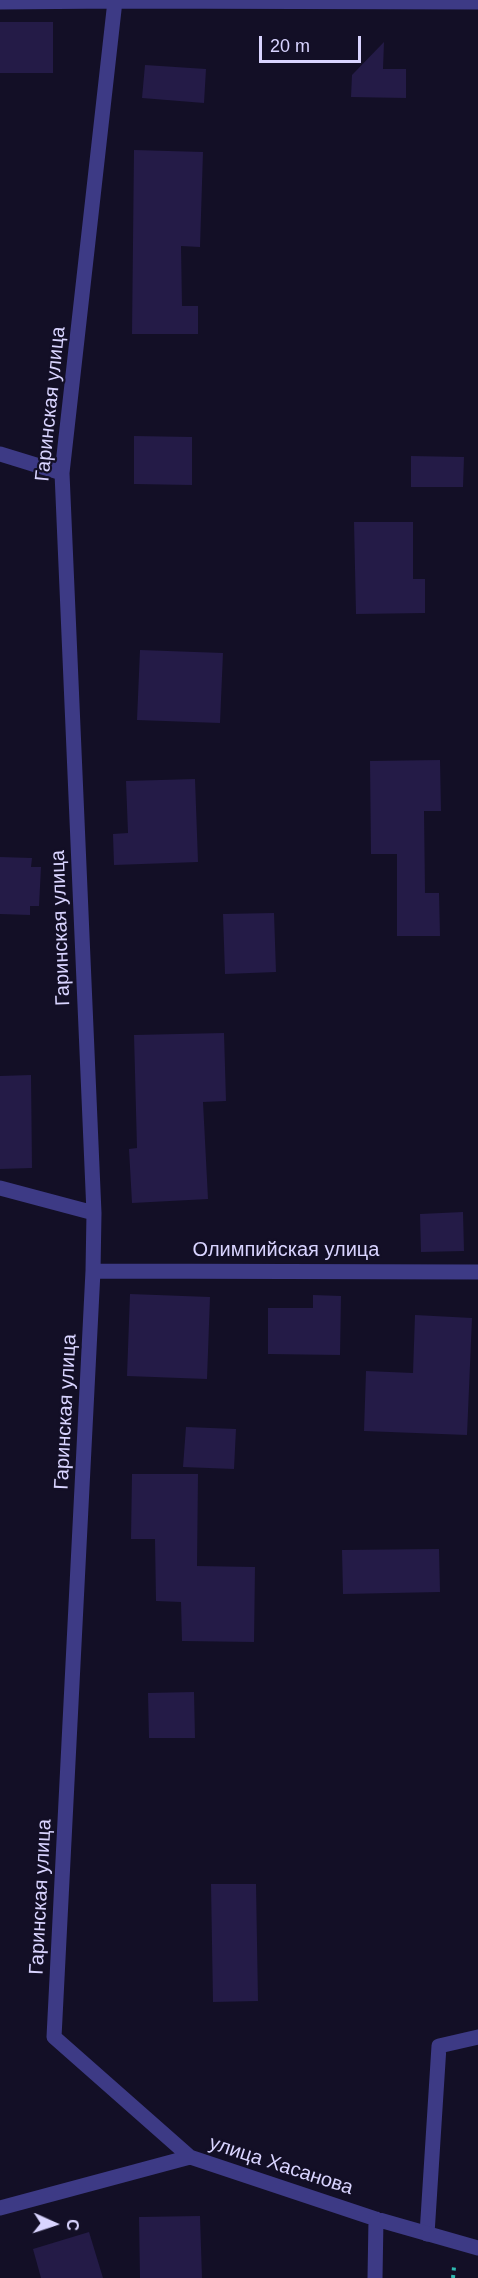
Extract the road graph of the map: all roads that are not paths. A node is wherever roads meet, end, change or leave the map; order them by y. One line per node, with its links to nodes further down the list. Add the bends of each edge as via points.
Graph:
1 (115, 1): 2 (street); 3 (street); 5 (street, Гаринская улица)
2 (0, 2)
3 (478, 2)
4 (0, 454): 5 (street)
5 (62, 473): 7 (street, Гаринская улица)
6 (0, 1188): 7 (street)
7 (94, 1213): 8 (street, Гаринская улица)
8 (93, 1271): 9 (street, Олимпийская улица); 11 (street, Гаринская улица, via 54,2037)
9 (478, 1272)
10 (478, 2037): 14 (street, via 439,2046)
11 (190, 2157): 12 (street, улица Хасанова); 13 (street, улица Хасанова)
12 (0, 2208)
13 (376, 2219): 14 (street, улица Хасанова); 16 (street)
14 (427, 2234): 15 (street, улица Хасанова)
15 (478, 2248)
16 (375, 2278)

